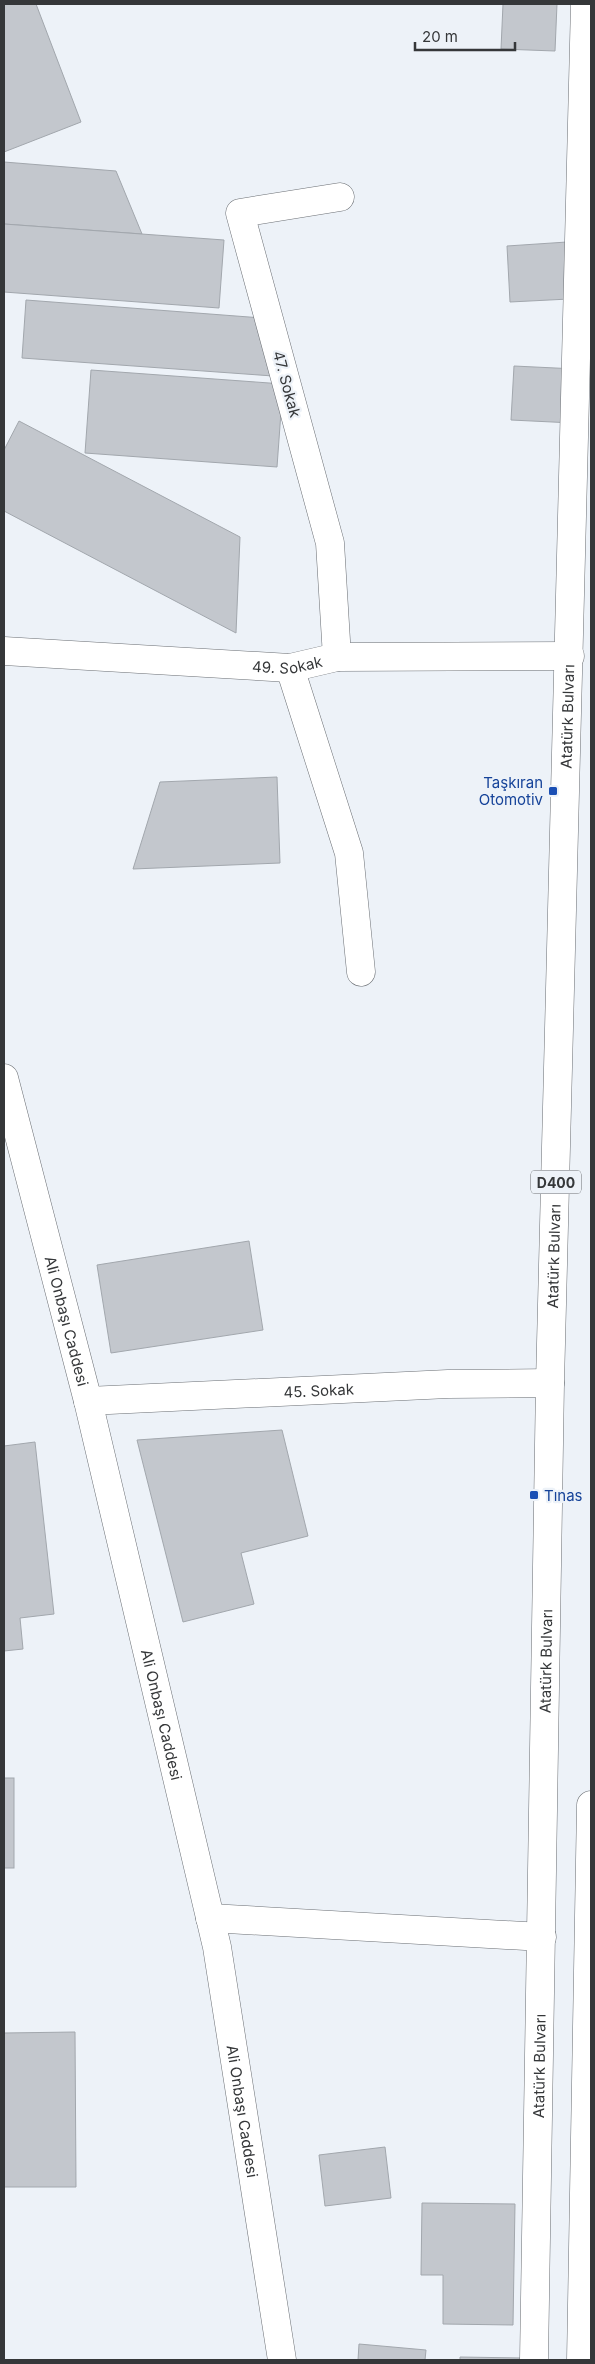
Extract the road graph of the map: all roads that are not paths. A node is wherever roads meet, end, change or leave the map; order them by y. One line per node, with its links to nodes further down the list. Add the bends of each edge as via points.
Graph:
1 (584, 4): 4 (street, Atatürk Bulvarı / D400)
2 (340, 197): 5 (street, 47. Sokak, via 240,213 330,543)
3 (4, 651): 6 (street, 49. Sokak)
4 (570, 656): 5 (street, 49. Sokak); 9 (street, Atatürk Bulvarı / D400)
5 (337, 657): 6 (street, 49. Sokak)
6 (290, 668): 7 (street, via 349,853)
7 (361, 972)
8 (4, 1078): 10 (street, Ali Onbaşı Caddesi)
9 (550, 1383): 10 (street, 45. Sokak, via 448,1384); 13 (street, Atatürk Bulvarı / D400)
10 (88, 1401): 12 (street, Ali Onbaşı Caddesi)
11 (591, 1805): 16 (street)
12 (210, 1918): 13 (street); 14 (street, Ali Onbaşı Caddesi)
13 (542, 1937): 15 (street, Atatürk Bulvarı / D400)
14 (282, 2360)
15 (534, 2360)
16 (581, 2360)

